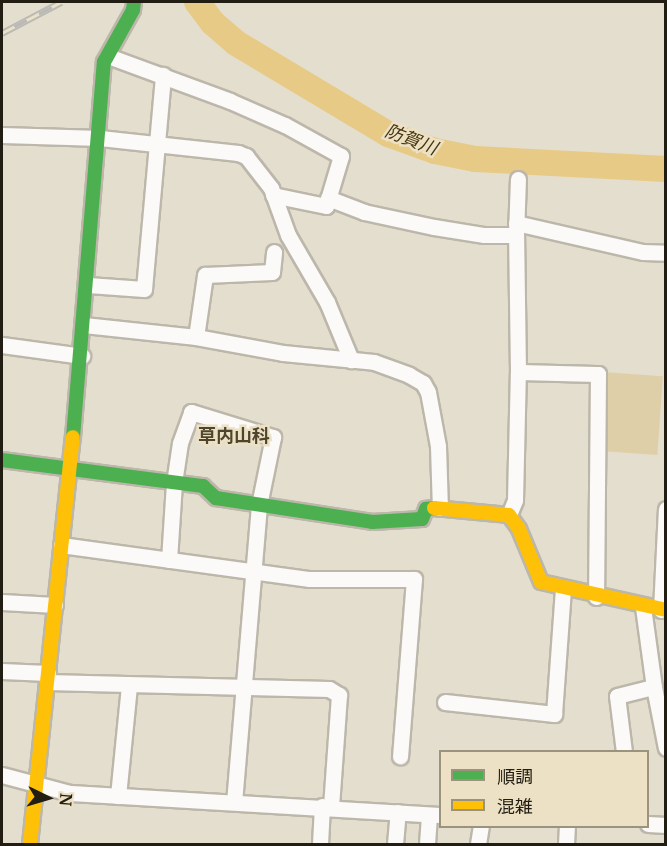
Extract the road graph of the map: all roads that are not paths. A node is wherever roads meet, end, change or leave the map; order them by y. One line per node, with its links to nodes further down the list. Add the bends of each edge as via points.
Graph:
1 (134, 2): 2 (street)
2 (108, 56): 3 (street); 5 (street, via 104,62)
3 (163, 75): 6 (street); 9 (street, via 285,125 341,156)
4 (2, 135): 5 (street)
5 (100, 138): 6 (street); 13 (street)
6 (156, 144): 8 (street, via 238,153 251,162); 13 (street, via 144,289)
7 (518, 179): 10 (street)
8 (273, 195): 9 (street, via 326,206); 18 (street, via 288,236 327,302)
9 (328, 198): 10 (street, via 364,212 434,227 484,235)
10 (516, 229): 12 (street); 19 (street)
11 (274, 252): 15 (street, via 272,272 206,274)
12 (666, 253)
13 (88, 285): 14 (street)
14 (84, 325): 15 (street); 17 (street)
15 (196, 337): 18 (street, via 283,353)
16 (2, 345): 17 (street)
17 (82, 356): 21 (street)
18 (351, 360): 24 (street, via 374,362 423,382 438,446)
19 (518, 372): 26 (street, via 515,500); 31 (street, via 598,374)
20 (2, 460): 21 (street)
21 (69, 471): 22 (street); 27 (street)
22 (174, 483): 23 (street, via 203,486 216,498); 23 (street, via 180,443 191,412 273,437); 28 (street)
23 (259, 505): 24 (street, via 372,522 422,519 426,509); 29 (street)
24 (440, 508): 26 (street)
25 (666, 509): 35 (street)
26 (509, 515): 30 (street, via 541,582)
27 (61, 545): 28 (street); 33 (street)
28 (169, 560): 29 (street)
29 (255, 571): 40 (street); 44 (street, via 310,579 414,579)
30 (563, 589): 31 (street); 41 (street, via 554,714)
31 (596, 597): 34 (street)
32 (2, 603): 33 (street)
33 (55, 605): 37 (street)
34 (643, 607): 35 (street); 39 (street)
35 (663, 610)
36 (2, 671): 37 (street)
37 (47, 678): 38 (street); 46 (street)
38 (129, 685): 40 (street); 47 (street)
39 (654, 687): 42 (street); 43 (street, via 617,696)
40 (243, 688): 48 (street); 49 (street, via 329,689 339,695)
41 (445, 702)
42 (666, 748)
43 (624, 750)
44 (400, 756)
45 (2, 775): 46 (street)
46 (36, 786): 47 (street); 56 (street)
47 (118, 796): 48 (street)
48 (234, 802): 49 (street)
49 (327, 807): 50 (street); 57 (street)
50 (398, 812): 51 (street); 58 (street)
51 (435, 815): 59 (street)
52 (649, 824): 53 (street)
53 (666, 825)
54 (480, 828): 60 (street)
55 (567, 828): 61 (street)
56 (30, 844)
57 (320, 844)
58 (395, 844)
59 (427, 844)
60 (478, 844)
61 (566, 844)

